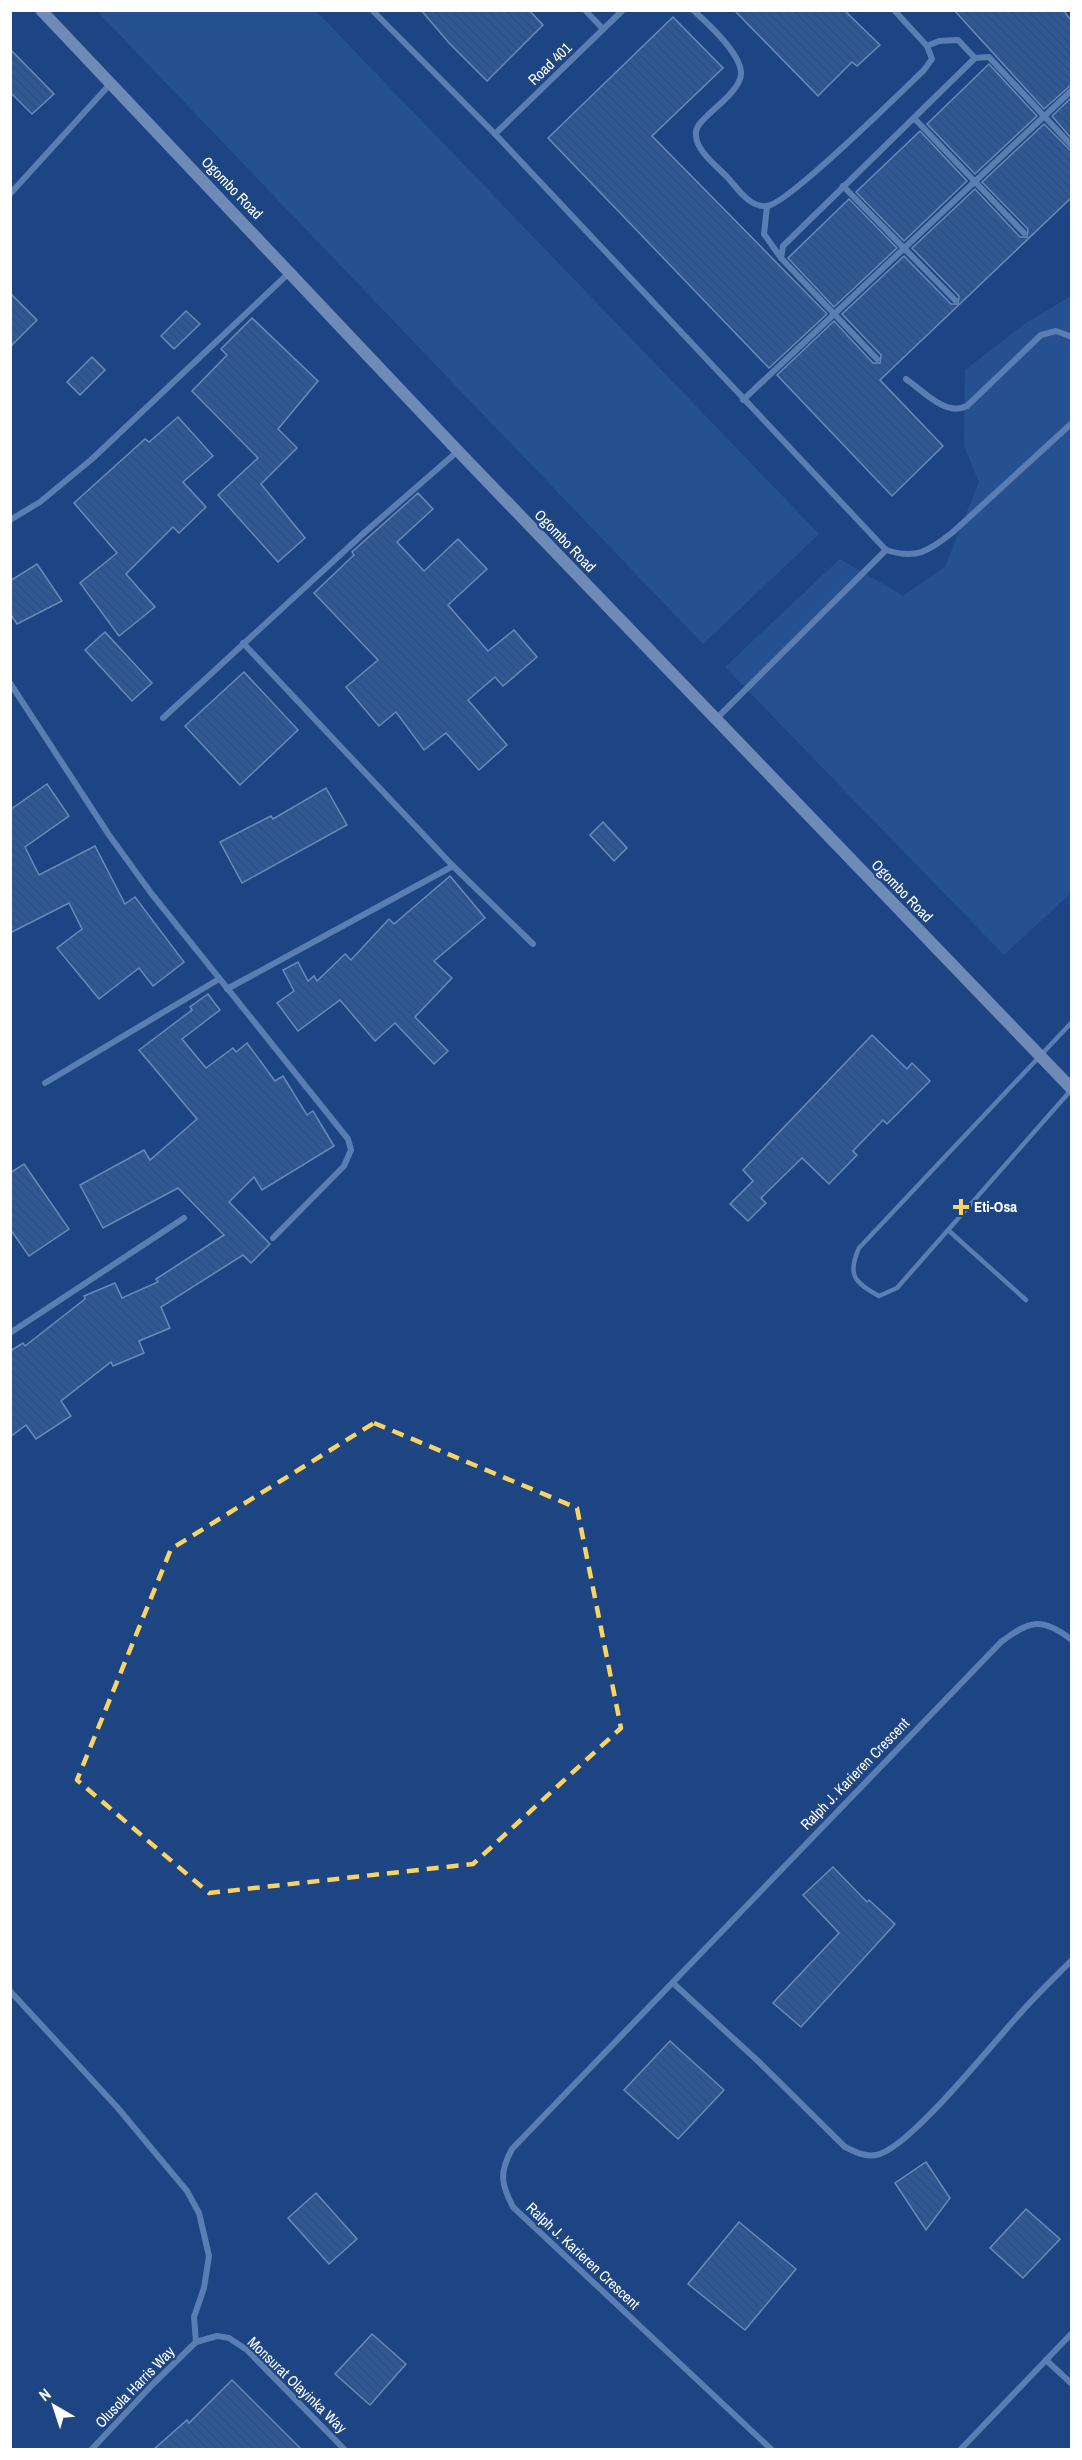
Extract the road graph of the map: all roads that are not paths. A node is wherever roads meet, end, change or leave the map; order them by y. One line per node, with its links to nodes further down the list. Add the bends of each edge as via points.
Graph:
1 (42, 10): 10 (main road, Ogombo Road)
2 (372, 10): 14 (street)
3 (585, 10): 7 (street)
4 (623, 10): 7 (street, Road 401)
5 (693, 10): 19 (street, via 723,38 741,71 735,88 700,123 696,131 698,145 745,197 756,205)
6 (894, 10): 8 (street)
7 (603, 29): 14 (street, Road 401)
8 (927, 46): 9 (street, via 958,40); 19 (street, via 932,59 924,70 789,194)
9 (975, 58): 12 (street, via 988,57); 13 (street)
10 (111, 83): 18 (street); 23 (main road, Ogombo Road)
11 (1071, 90): 12 (street)
12 (1043, 116): 15 (street); 16 (street)
13 (914, 118): 16 (street); 17 (street)
14 (495, 134): 29 (street)
15 (1071, 146)
16 (976, 181): 20 (street); 21 (street)
17 (843, 186): 21 (street); 22 (street, via 783,246)
18 (10, 194)
19 (767, 206): 22 (street, via 764,234)
20 (1024, 233)
21 (905, 247): 24 (street); 25 (street)
22 (781, 258): 25 (street)
23 (291, 271): 31 (main road, Ogombo Road); 32 (street, via 92,459 40,502)
24 (955, 300)
25 (833, 315): 27 (street); 29 (street)
26 (1071, 337): 28 (street, via 1056,331 1041,335 961,410 940,404)
27 (877, 359)
28 (906, 379)
29 (744, 400): 33 (street)
30 (1071, 423): 33 (street, via 934,546 903,556)
31 (458, 451): 34 (street); 37 (main road, Ogombo Road)
32 (10, 520)
33 (886, 550): 37 (street)
34 (243, 643): 36 (street); 38 (street)
35 (10, 683): 40 (street, via 109,836)
36 (163, 718)
37 (715, 719): 43 (main road, Ogombo Road)
38 (453, 866): 39 (street); 41 (street)
39 (532, 944)
40 (219, 979): 41 (street); 44 (street)
41 (227, 988): 48 (street, via 350,1145 344,1166)
42 (1071, 1022): 43 (lane)
43 (1040, 1055): 45 (main road, Ogombo Road); 47 (lane, via 859,1248 852,1265 853,1275 865,1289 879,1296 897,1288)
44 (45, 1083)
45 (1071, 1089): 47 (lane)
46 (184, 1218): 50 (street)
47 (948, 1230): 49 (lane)
48 (273, 1238)
49 (1026, 1300)
50 (10, 1333)
51 (1071, 1640): 53 (street, Ralph J. Karieren Crescent, via 1056,1628 1032,1624 1001,1642)
52 (1071, 1960): 53 (street, via 920,2126 877,2155 845,2147)
53 (673, 1983): 61 (street, Ralph J. Karieren Crescent, via 512,2150 504,2164 503,2185 513,2207)
54 (10, 1991): 56 (street, via 117,2107 187,2191 199,2213 209,2256 194,2317)
55 (1071, 2333): 57 (street)
56 (196, 2342): 59 (street, Olusola Harris Way); 60 (street, Monsurat Olayinka Way, via 218,2336 230,2338 247,2350)
57 (1046, 2360): 58 (street); 62 (street)
58 (1071, 2384)
59 (91, 2450)
60 (345, 2450)
61 (772, 2450)
62 (960, 2450)

